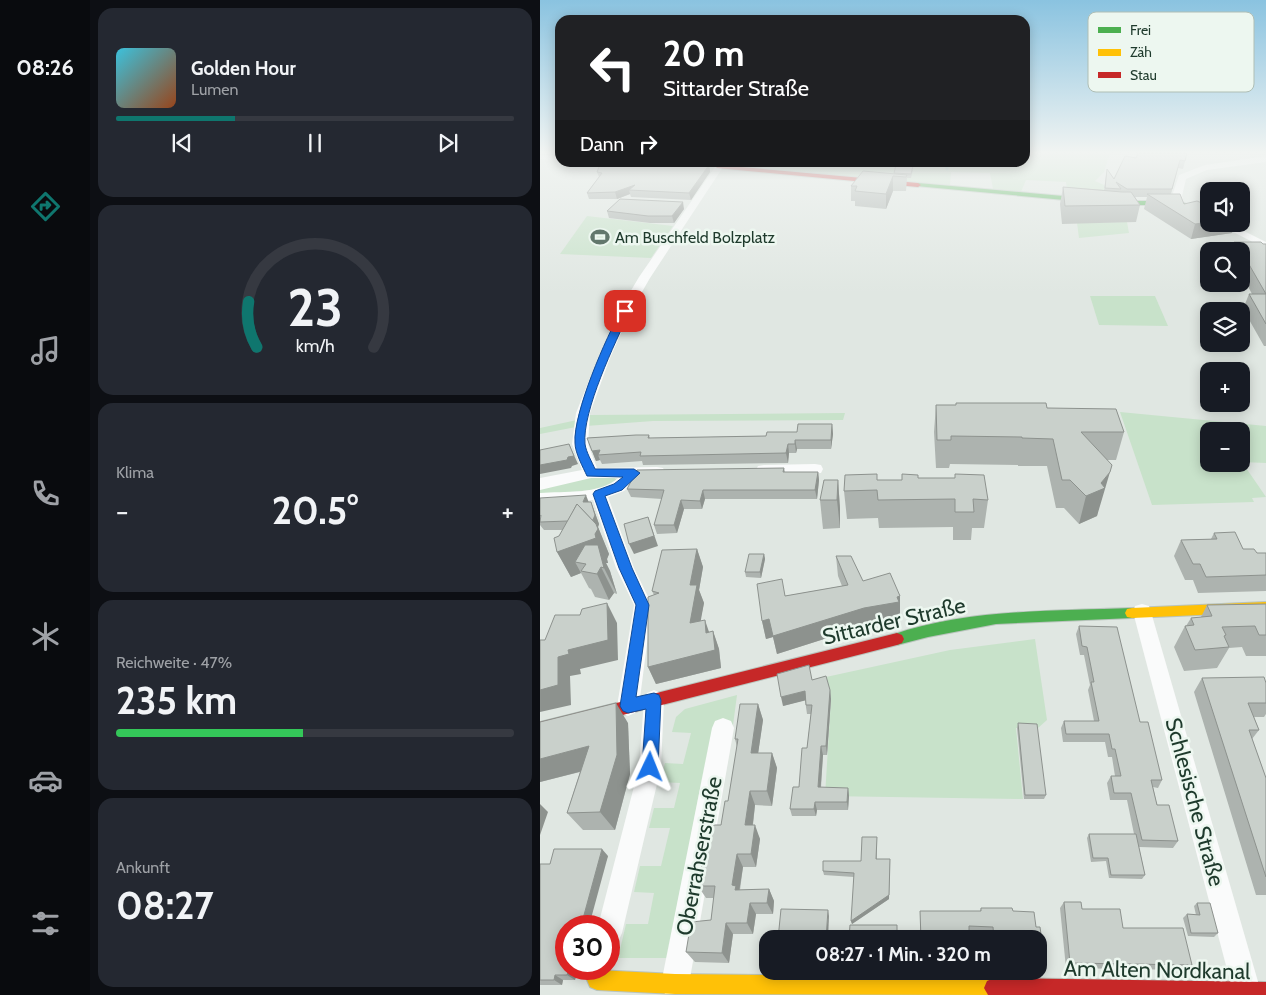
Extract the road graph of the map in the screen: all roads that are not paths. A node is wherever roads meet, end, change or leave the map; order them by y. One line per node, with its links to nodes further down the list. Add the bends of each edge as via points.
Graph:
1 (694, 199): 11 (street, via 625,311 583,413 580,444)
2 (1081, 199): 4 (street)
3 (1178, 199): 4 (street)
4 (1179, 203): 5 (street)
5 (1200, 213)
6 (1239, 232): 7 (street)
7 (1266, 246)
8 (815, 469): 9 (street)
9 (748, 470)
10 (672, 472): 12 (street)
11 (591, 473): 12 (street); 13 (street)
12 (634, 473): 14 (street, via 618,487)
13 (540, 484)
14 (599, 494): 15 (street); 19 (street, via 625,568 643,605)
15 (540, 499)
16 (1266, 606): 17 (street, Sittarder Straße)
17 (1142, 612): 18 (street, Sittarder Straße, via 996,619 928,632); 25 (street, Schlesische Straße)
18 (654, 700): 19 (street, Sittarder Straße); 22 (street, via 650,767)
19 (628, 706): 21 (street, Sittarder Straße)
20 (723, 728): 24 (street, Oberrahserstraße)
21 (540, 729)
22 (613, 915)
23 (596, 981): 24 (street, Am Alten Nordkanal)
24 (676, 984): 25 (street, Am Alten Nordkanal)
25 (1256, 992)

